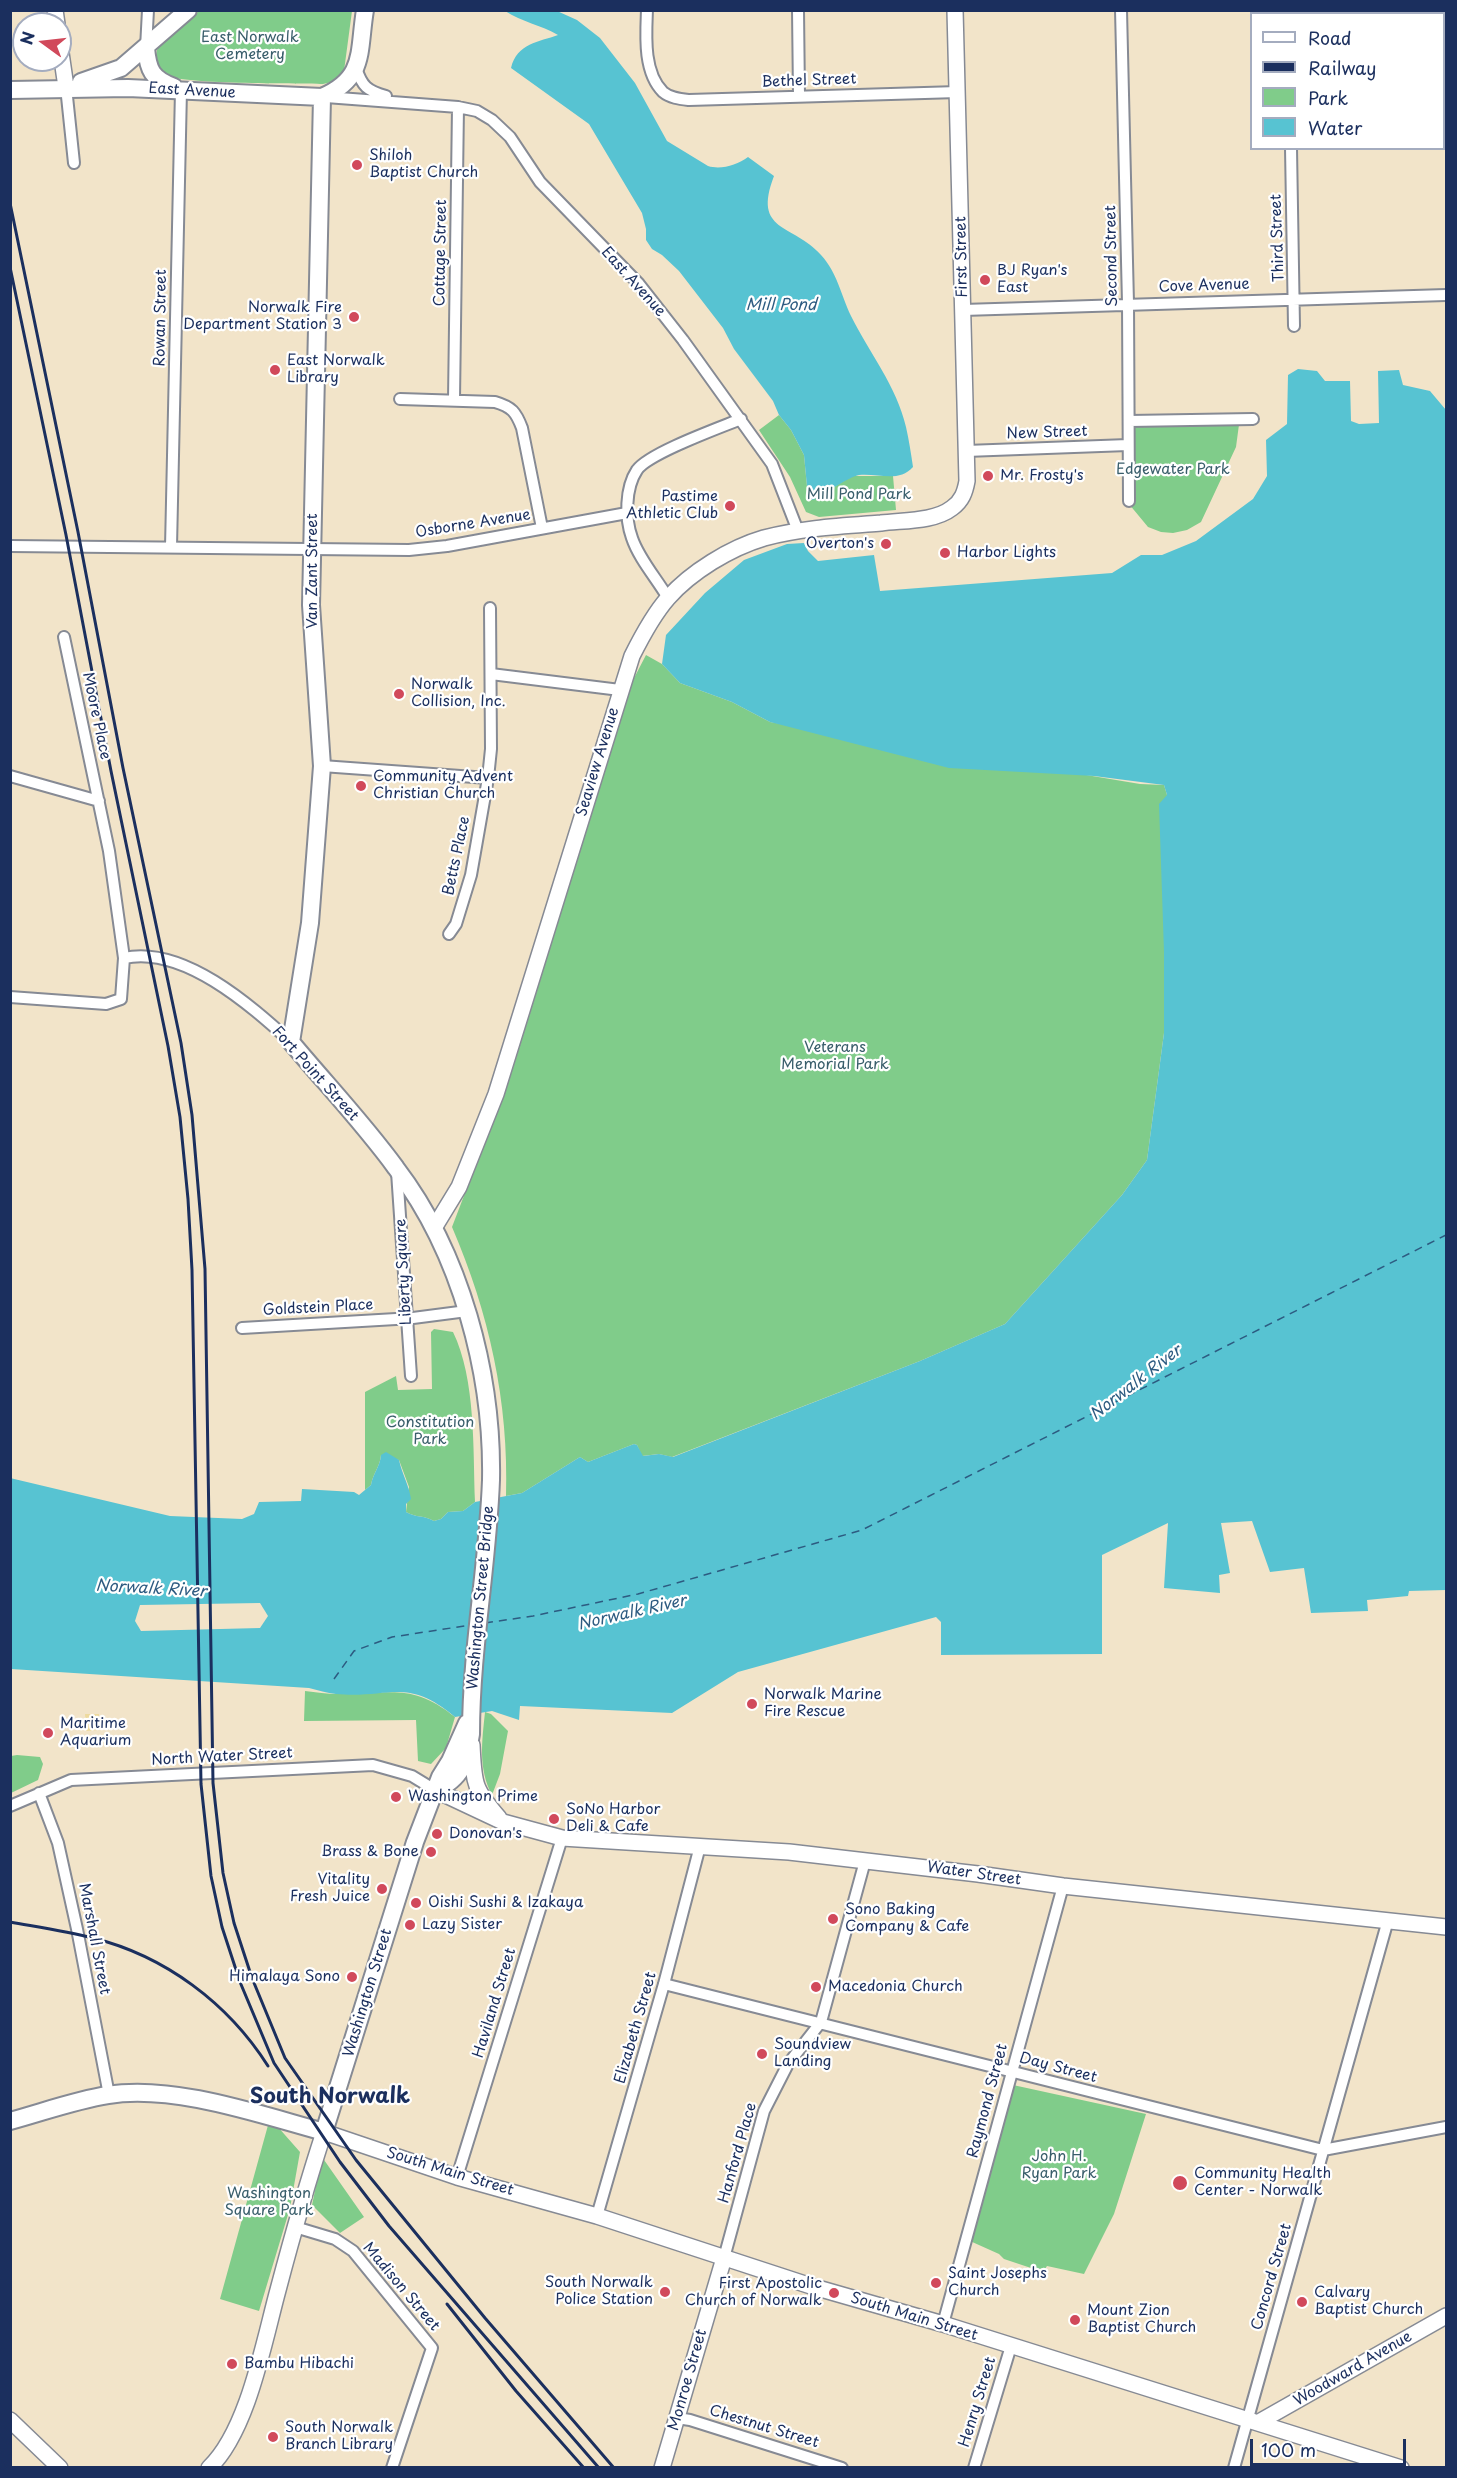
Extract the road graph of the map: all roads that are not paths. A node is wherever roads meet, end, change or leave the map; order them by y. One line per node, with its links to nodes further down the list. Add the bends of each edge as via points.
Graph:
1 (148, 10): 8 (street)
2 (188, 10): 8 (main road)
3 (365, 10): 9 (main road)
4 (647, 10): 15 (street, Bethel Street, via 648,57 664,93 689,100)
5 (798, 10): 15 (street)
6 (955, 10): 14 (main road, First Street)
7 (1121, 10): 23 (street, Second Street)
8 (146, 48): 11 (main road, via 121,68); 13 (main road, via 152,75)
9 (356, 68): 16 (main road, via 344,86); 17 (street, East Avenue, via 365,89)
10 (64, 72): 11 (main road)
11 (66, 87): 12 (main road, East Avenue); 13 (main road, East Avenue); 20 (street)
12 (10, 90)
13 (181, 90): 16 (main road, East Avenue); 39 (street, Rowan Street)
14 (957, 92): 15 (street, Bethel Street); 24 (main road, First Street)
15 (799, 96)
16 (322, 97): 17 (street, East Avenue); 40 (main road, Van Zant Street)
17 (410, 102): 18 (street, East Avenue)
18 (458, 107): 27 (street, Cottage Street); 28 (street, East Avenue, via 477,111 510,137 540,182 639,284)
19 (1291, 150): 22 (street, Third Street)
20 (74, 163)
21 (1446, 295): 22 (street, Cove Avenue)
22 (1294, 298): 23 (street, Cove Avenue); 25 (street, Third Street)
23 (1128, 303): 24 (street, Cove Avenue); 30 (street, Second Street)
24 (963, 310): 32 (main road, First Street)
25 (1294, 326)
26 (400, 399): 27 (street)
27 (454, 399): 36 (street, via 495,402 516,412)
28 (741, 419): 35 (street, via 650,459 637,471); 37 (street, East Avenue, via 772,464)
29 (1253, 419): 30 (street)
30 (1129, 421): 31 (street, Second Street)
31 (1128, 445): 32 (street, New Street); 33 (street, Second Street)
32 (966, 451): 34 (main road, First Street, via 967,481)
33 (1129, 501)
34 (959, 502): 37 (main road, Seaview Avenue, via 939,515)
35 (627, 513): 36 (street, Osborne Avenue); 41 (street, via 633,540)
36 (542, 528): 40 (street, Osborne Avenue, via 424,548)
37 (798, 531): 41 (main road, Seaview Avenue, via 763,538 731,552 697,573)
38 (10, 546): 39 (street, Osborne Avenue)
39 (171, 548): 40 (street, Osborne Avenue)
40 (313, 549): 46 (main road, Van Zant Street, via 311,605)
41 (668, 598): 45 (main road, Seaview Avenue, via 646,628)
42 (490, 608): 44 (street, Betts Place)
43 (64, 637): 49 (street, Moore Place)
44 (491, 674): 45 (street); 48 (street, Betts Place)
45 (620, 690): 55 (main road, Seaview Avenue, via 496,1094 459,1187)
46 (322, 766): 48 (street); 53 (main road, Van Zant Street, via 310,923)
47 (10, 776): 49 (street)
48 (488, 778): 50 (street, Betts Place, via 471,875 456,924)
49 (99, 801): 51 (street)
50 (449, 934)
51 (124, 958): 52 (street, via 121,999 106,1004); 53 (street, Fort Point Street, via 139,954 206,976 249,1004)
52 (10, 997)
53 (291, 1042): 54 (main road, Fort Point Street)
54 (397, 1168): 55 (main road, Fort Point Street); 57 (street, Liberty Square)
55 (435, 1228): 56 (main road)
56 (467, 1311): 57 (street, Goldstein Place); 60 (main road, Washington Street Bridge, via 482,1369 490,1424 491,1481)
57 (406, 1318): 58 (street, Goldstein Place); 59 (street, Liberty Square)
58 (242, 1328)
59 (411, 1376)
60 (471, 1715): 61 (main road); 62 (main road, Washington Street)
61 (471, 1734): 62 (main road, via 459,1773 450,1784); 65 (main road, via 474,1783)
62 (435, 1790): 63 (street, North Water Street, via 412,1776 373,1765 71,1780); 65 (main road, Water Street); 78 (main road, Washington Street, via 414,1842)
63 (39, 1793): 64 (street, North Water Street); 75 (street, Marshall Street, via 61,1855)
64 (10, 1806)
65 (502, 1822): 66 (main road, Water Street)
66 (562, 1838): 67 (main road, Water Street); 80 (street, Haviland Street)
67 (700, 1846): 68 (main road, Water Street); 72 (street, Elizabeth Street)
68 (865, 1861): 69 (main road, Water Street); 73 (street, Hanford Place)
69 (1063, 1886): 70 (main road, Water Street); 74 (street, Raymond Street)
70 (1388, 1920): 71 (main road, Water Street); 79 (street, Concord Street)
71 (1446, 1928)
72 (664, 1984): 73 (street, Day Street); 81 (street, Elizabeth Street)
73 (821, 2022): 74 (street, Day Street); 83 (street, Hanford Place, via 788,2064 764,2111)
74 (1012, 2072): 79 (street, Day Street); 85 (street, Raymond Street)
75 (109, 2095): 76 (main road); 78 (main road, via 155,2092)
76 (10, 2121)
77 (1446, 2127): 79 (street, Day Street)
78 (324, 2132): 80 (main road, South Main Street); 82 (main road, Washington Street)
79 (1323, 2150): 89 (street, Concord Street)
80 (457, 2177): 81 (main road, South Main Street)
81 (597, 2216): 83 (main road, South Main Street)
82 (295, 2227): 91 (main road, Washington Street, via 251,2389 223,2451); 92 (street, Madison Street, via 335,2239 353,2251 432,2348)
83 (724, 2258): 85 (main road, South Main Street); 87 (main road, Monroe Street)
84 (1446, 2316): 89 (main road, Woodward Avenue)
85 (943, 2324): 86 (main road, South Main Street)
86 (1011, 2346): 89 (main road, South Main Street); 95 (street, Henry Street)
87 (677, 2418): 93 (main road, Monroe Street); 94 (street, Chestnut Street)
88 (10, 2420): 90 (main road)
89 (1253, 2421): 96 (street, Concord Street); 97 (main road, South Main Street)
90 (56, 2466)
91 (209, 2468)
92 (392, 2468)
93 (662, 2468)
94 (842, 2468)
95 (974, 2468)
96 (1234, 2468)
97 (1401, 2468)

